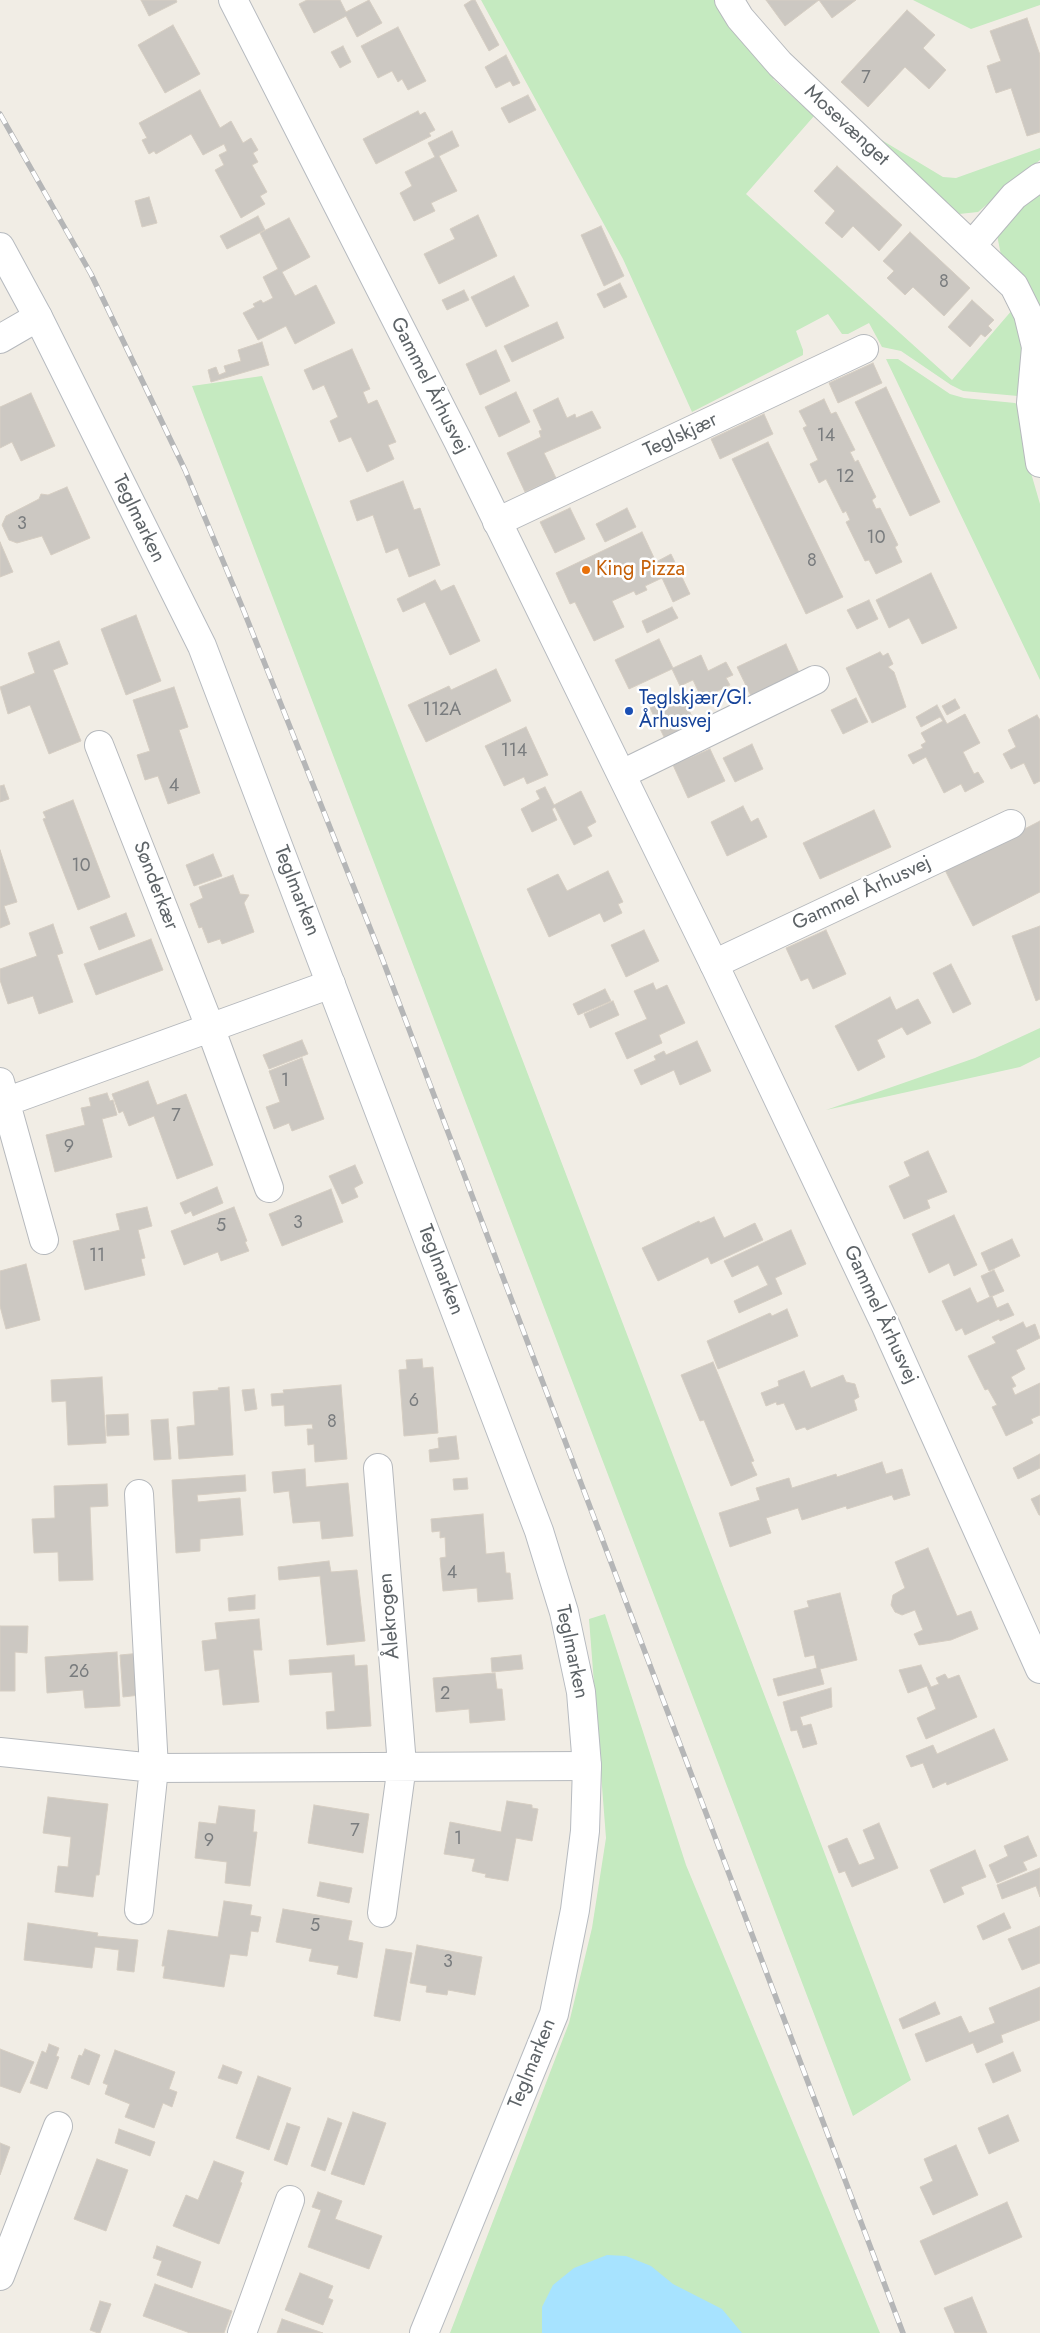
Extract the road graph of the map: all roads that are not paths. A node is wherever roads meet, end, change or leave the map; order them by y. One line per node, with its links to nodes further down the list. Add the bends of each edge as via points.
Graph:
1 (232, 0): 10 (street, Gammel Århusvej)
2 (729, 0): 4 (street, Mosevænget, via 740,18 780,64)
3 (1040, 177): 4 (street, via 1014,196)
4 (972, 244): 9 (street, Mosevænget, via 1014,286 1028,314 1036,347 1031,403)
5 (0, 247): 6 (street, Teglmarken)
6 (38, 317): 7 (street); 16 (street, Teglmarken, via 202,646)
7 (0, 339)
8 (864, 350): 10 (street, Teglskjær)
9 (1040, 464)
10 (497, 522): 13 (street, Gammel Århusvej)
11 (814, 680): 13 (street)
12 (100, 745): 17 (street, Sønderkær)
13 (622, 774): 15 (street, Gammel Århusvej)
14 (1011, 824): 15 (street, Gammel Århusvej)
15 (714, 964): 23 (street, Gammel Århusvej, via 885,1324)
16 (331, 984): 17 (street); 26 (street, Teglmarken, via 539,1531 564,1612 581,1692)
17 (210, 1027): 18 (street); 19 (street, Sønderkær)
18 (2, 1096): 20 (street)
19 (270, 1188)
20 (44, 1240)
21 (378, 1468): 25 (street, Ålekrogen)
22 (139, 1494): 27 (street)
23 (1040, 1669)
24 (0, 1752): 27 (street)
25 (402, 1765): 26 (street); 27 (street); 29 (street, Ålekrogen)
26 (587, 1766): 34 (street, Teglmarken, via 585,1831 575,1910 554,2014)
27 (154, 1768): 28 (street)
28 (139, 1910)
29 (382, 1913)
30 (58, 2126): 32 (street)
31 (290, 2200): 33 (street)
32 (0, 2276)
33 (242, 2333)
34 (424, 2333)

